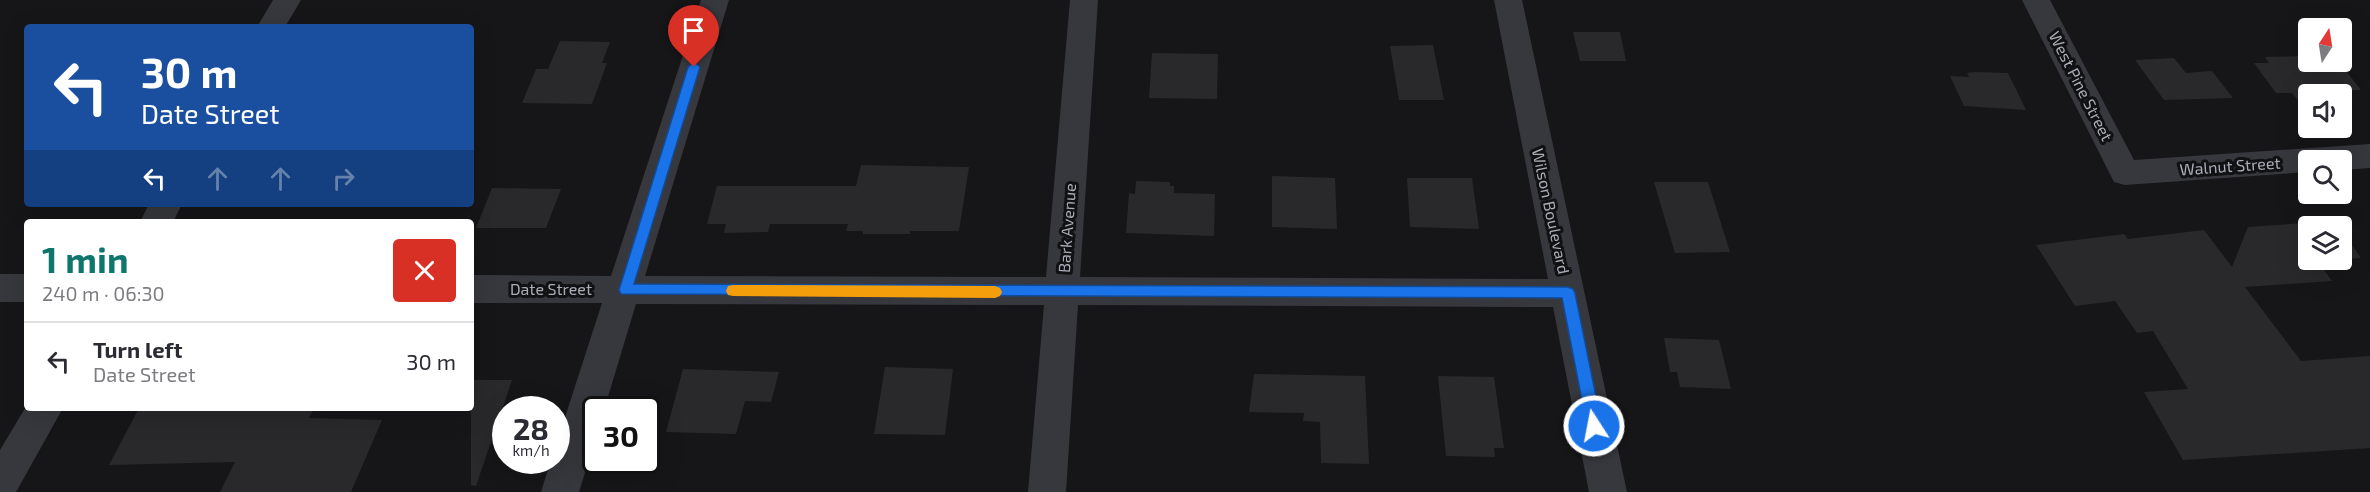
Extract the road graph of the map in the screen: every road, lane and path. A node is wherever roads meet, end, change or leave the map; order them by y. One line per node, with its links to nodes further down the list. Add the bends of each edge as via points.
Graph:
1 (287, 0): 6 (street)
2 (715, 0): 12 (street)
3 (1084, 0): 13 (street, Bark Avenue)
4 (1508, 0): 14 (street, Wilson Boulevard)
5 (2036, 0): 8 (street, West Pine Street)
6 (273, 24)
7 (2370, 156): 8 (street, Walnut Street)
8 (2125, 173)
9 (0, 288): 10 (street)
10 (24, 288)
11 (474, 289): 12 (street, Date Street)
12 (626, 290): 13 (street, Date Street); 17 (street)
13 (1062, 292): 14 (street, Date Street); 18 (street, Bark Avenue)
14 (1568, 293): 19 (street, Wilson Boulevard)
15 (43, 411): 16 (street)
16 (0, 484)
17 (560, 492)
18 (1047, 492)
19 (1608, 492)

